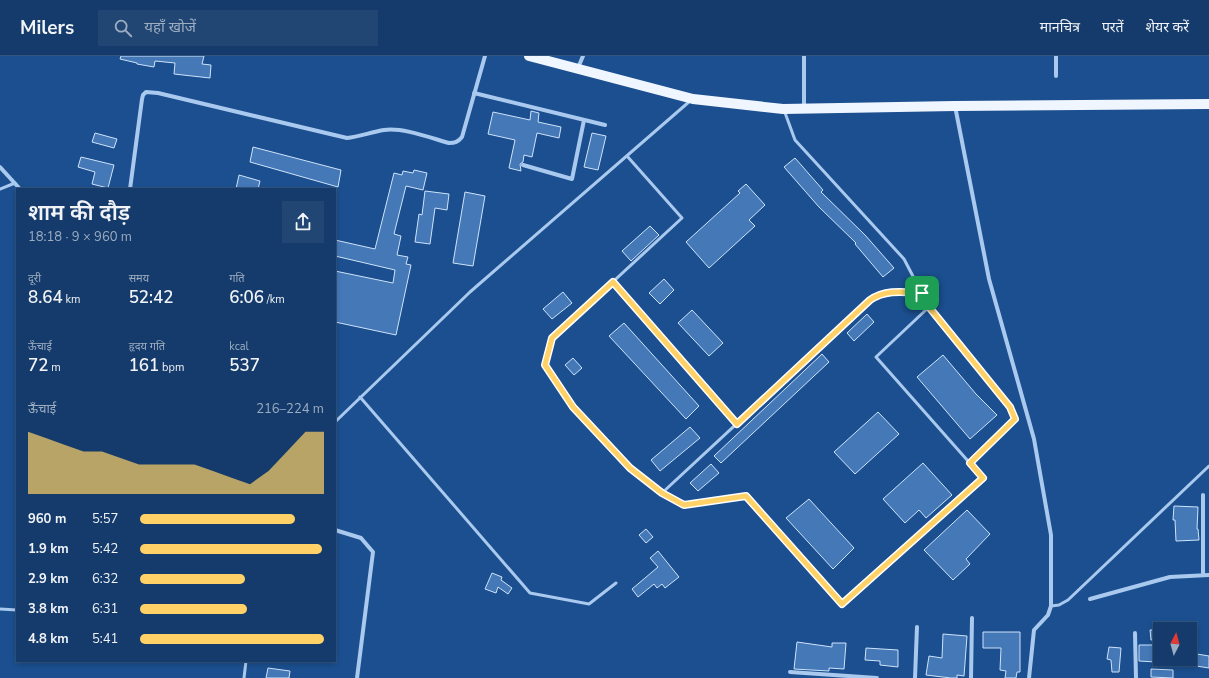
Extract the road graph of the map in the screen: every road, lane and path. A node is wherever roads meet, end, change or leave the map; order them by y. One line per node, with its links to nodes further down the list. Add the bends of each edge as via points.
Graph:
1 (485, 56): 8 (street)
2 (529, 56): 6 (main road)
3 (583, 56): 6 (street)
4 (804, 56): 13 (street)
5 (1056, 56): 7 (street)
6 (578, 69): 9 (main road)
7 (1056, 76)
8 (474, 93): 14 (street); 21 (street, via 462,138 449,143 400,131 385,130 347,138 146,92 142,99)
9 (693, 99): 12 (main road); 16 (lane)
10 (1209, 104): 11 (main road)
11 (955, 106): 13 (main road); 38 (street, via 989,279 1034,439 1051,536)
12 (783, 109): 13 (main road); 24 (lane, via 796,140 904,259)
13 (804, 109)
14 (584, 120): 15 (street); 17 (street, via 572,178)
15 (605, 125)
16 (627, 156): 23 (lane, via 682,218); 26 (lane, via 470,292)
17 (523, 165)
18 (0, 167): 19 (street)
19 (15, 183): 20 (street); 22 (lane)
20 (19, 188)
21 (130, 188)
22 (0, 189)
23 (613, 282): 28 (lane); 31 (lane, via 552,338 545,365 573,407 630,468)
24 (922, 293): 25 (lane); 28 (lane, via 883,293 870,300)
25 (929, 307): 29 (lane, via 1010,407 1015,419); 29 (lane, via 876,357)
26 (360, 397): 27 (lane); 36 (lane, via 530,593 589,604)
27 (336, 421)
28 (737, 424): 31 (lane)
29 (970, 463): 31 (lane, via 983,478 842,604 746,496 684,505)
30 (1209, 466): 38 (lane, via 1068,600)
31 (662, 493)
32 (1203, 495): 34 (street)
33 (336, 530): 47 (street, via 360,538 373,552)
34 (1203, 575): 35 (street); 37 (street, via 1170,577)
35 (1209, 575)
36 (616, 583)
37 (1090, 599)
38 (1051, 606): 51 (street, via 1048,615 1034,630)
39 (0, 609): 40 (lane)
40 (16, 610)
41 (972, 618): 50 (street)
42 (918, 627): 49 (street)
43 (1136, 633): 52 (street)
44 (246, 662): 46 (lane)
45 (790, 672): 48 (street)
46 (244, 678)
47 (357, 678)
48 (877, 678)
49 (915, 678)
50 (970, 678)
51 (1029, 678)
52 (1136, 678)

